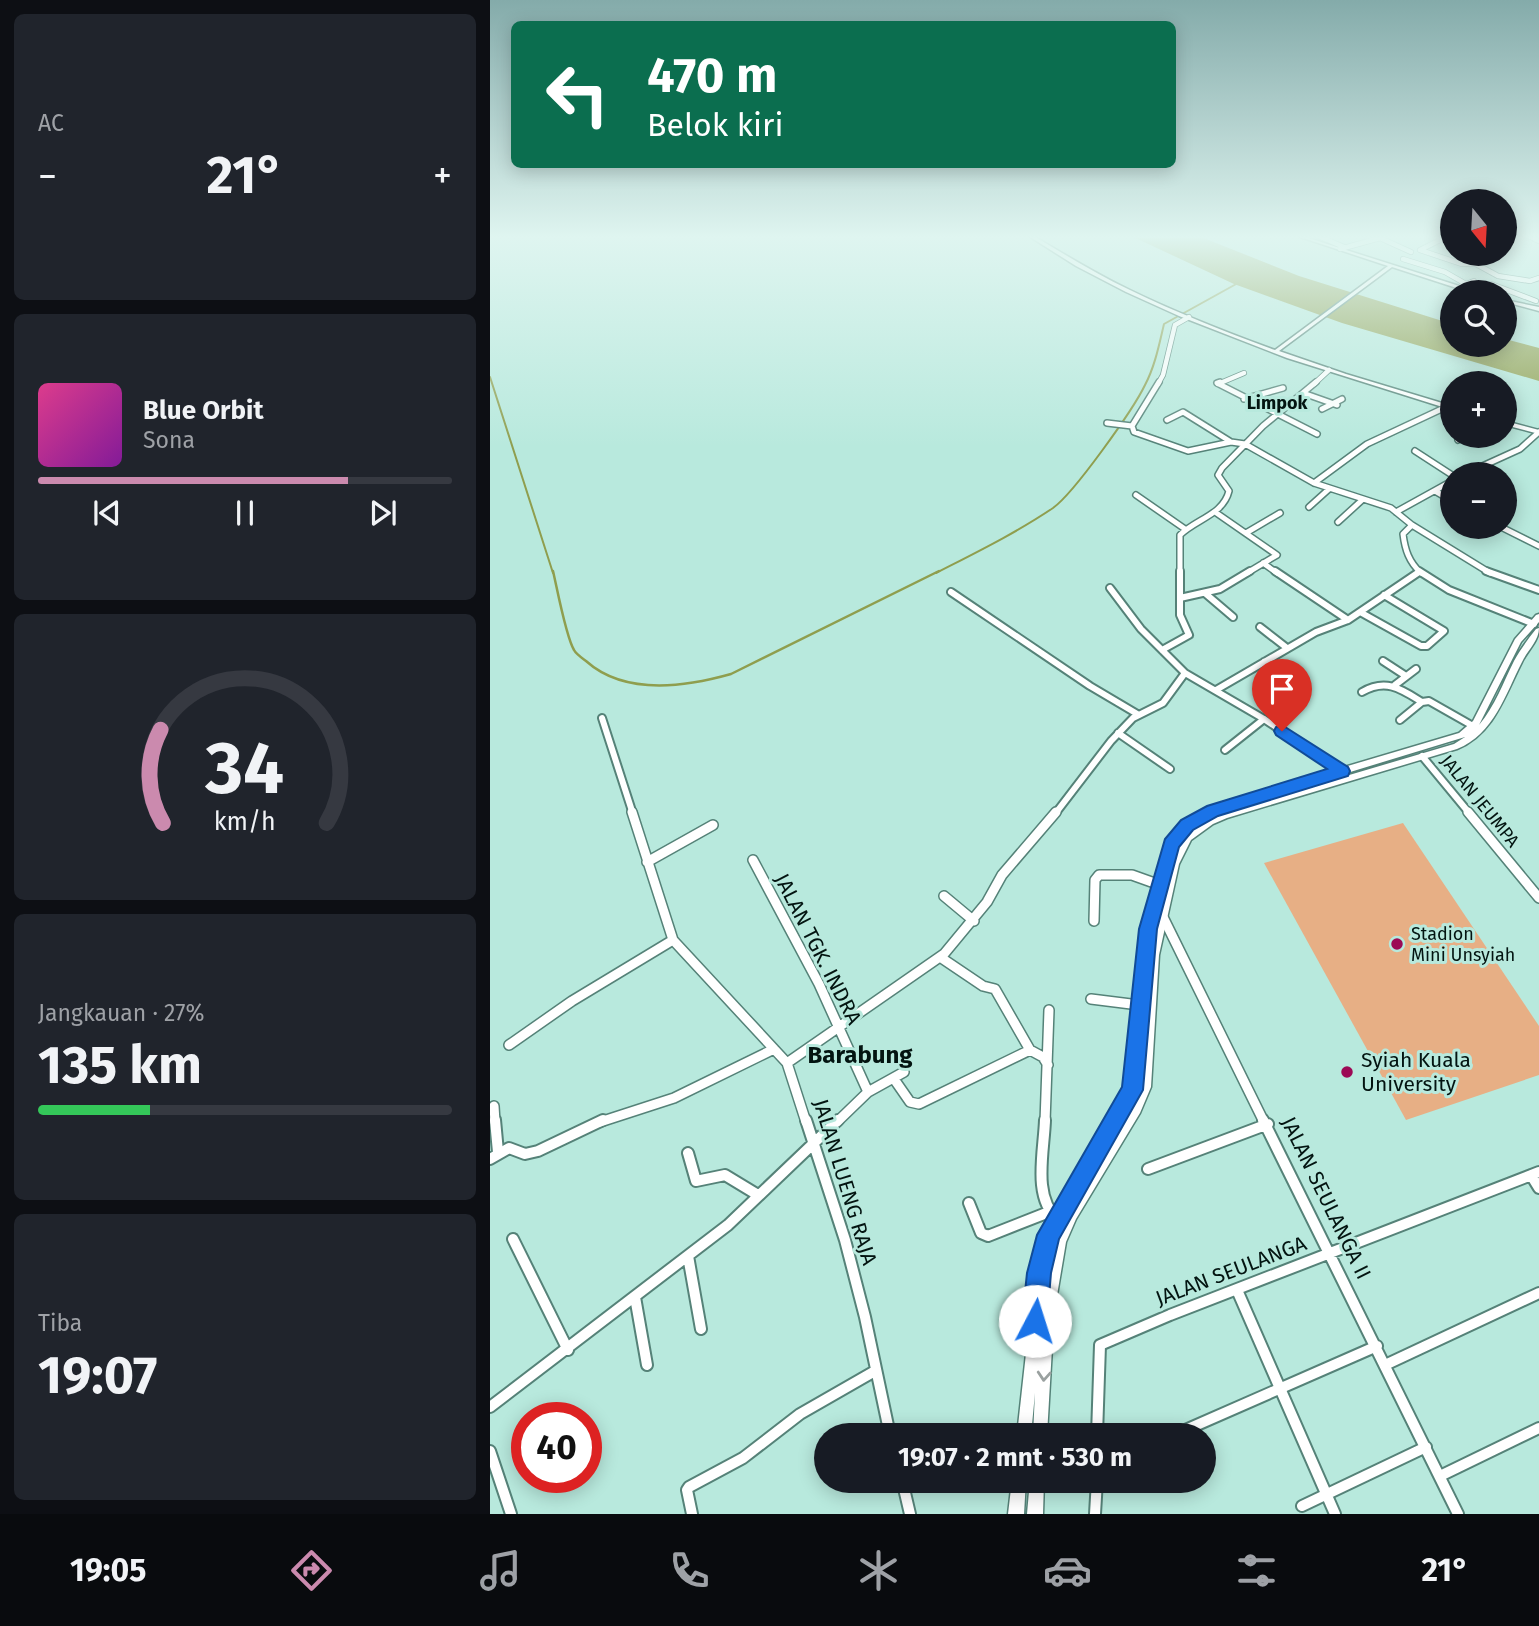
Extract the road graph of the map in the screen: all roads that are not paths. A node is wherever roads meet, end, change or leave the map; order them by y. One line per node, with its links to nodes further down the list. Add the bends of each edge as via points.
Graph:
1 (1163, 306): 5 (street)
2 (1336, 306): 6 (street)
3 (1526, 306): 4 (street)
4 (1539, 309)
5 (1188, 316): 6 (street); 20 (street, via 1175,326 1163,375)
6 (1277, 351): 7 (street)
7 (1329, 370): 10 (street); 14 (street)
8 (1244, 373): 11 (street, via 1217,383)
9 (1283, 388): 11 (street)
10 (1303, 393): 13 (street); 17 (street)
11 (1244, 399): 17 (street)
12 (1342, 399): 13 (street)
13 (1335, 404): 15 (street)
14 (1440, 404)
15 (1322, 409)
16 (1440, 411): 29 (street, via 1347,458)
17 (1276, 414): 23 (street); 25 (street)
18 (1167, 420): 24 (street, via 1183,412)
19 (1107, 423): 20 (street)
20 (1130, 426): 24 (street, via 1133,432 1188,451)
21 (1517, 426): 22 (street)
22 (1539, 432): 27 (street, via 1520,449)
23 (1317, 434)
24 (1231, 442): 25 (street)
25 (1245, 444): 29 (street); 37 (street, via 1219,473 1230,494)
26 (1415, 451): 28 (street)
27 (1491, 462)
28 (1440, 467)
29 (1314, 483): 31 (street)
30 (1440, 488): 32 (street)
31 (1329, 489): 35 (street); 36 (street)
32 (1435, 491): 33 (street); 38 (street)
33 (1440, 494)
34 (1136, 495): 42 (street)
35 (1361, 501): 38 (street); 40 (street)
36 (1310, 507)
37 (1215, 512): 42 (street); 43 (street)
38 (1396, 512): 41 (street)
39 (1280, 513): 43 (street)
40 (1338, 522)
41 (1412, 526): 47 (street, via 1403,540 1409,561); 49 (street, via 1483,570)
42 (1185, 529): 53 (street, via 1178,552)
43 (1247, 533): 46 (street, via 1277,555)
44 (1517, 535): 45 (street)
45 (1539, 546)
46 (1263, 563): 51 (street); 56 (street)
47 (1419, 572): 52 (street); 57 (street, via 1452,592)
48 (1110, 588): 60 (street)
49 (1539, 590)
50 (951, 592): 71 (street, via 1088,687)
51 (1206, 594): 53 (street); 55 (street)
52 (1384, 595): 54 (street); 54 (street, via 1444,631 1424,647)
53 (1180, 598): 60 (street, via 1180,615 1189,635)
54 (1360, 612): 56 (street)
55 (1233, 617)
56 (1349, 620): 59 (street)
57 (1535, 626): 75 (street, via 1518,641); 78 (street, via 1477,735)
58 (1260, 627): 59 (street)
59 (1287, 648): 62 (street)
60 (1163, 650): 64 (street)
61 (1383, 661): 65 (street)
62 (1264, 662): 66 (street); 68 (street)
63 (1416, 669): 65 (street)
64 (1185, 673): 68 (street); 71 (street, via 1163,703)
65 (1406, 676): 67 (street)
66 (1295, 683)
67 (1395, 685): 69 (street, via 1376,684); 70 (street)
68 (1216, 690): 73 (street)
69 (1362, 692)
70 (1422, 702): 74 (street); 75 (street, via 1429,701)
71 (1139, 715): 76 (street)
72 (603, 718): 83 (street)
73 (1264, 719): 77 (street); 80 (street)
74 (1400, 720)
75 (1473, 726): 80 (street, via 1452,739)
76 (1118, 733): 79 (street); 89 (street, via 1002,874)
77 (1225, 750)
78 (1422, 756): 80 (street); 86 (street, JALAN JEUMPA)
79 (1170, 769)
80 (1346, 774): 84 (street, via 1228,805 1193,821 1171,845); 88 (street, via 1225,815 1198,829 1182,844)
81 (713, 825): 83 (street)
82 (753, 860): 96 (street, JALAN TGK. INDRA)
83 (647, 862): 91 (street)
84 (1160, 885): 87 (street); 90 (street, via 1132,875 1099,875)
85 (944, 896): 89 (street)
86 (1539, 898)
87 (1154, 902): 88 (street, JALAN SEULANGA II); 94 (street)
88 (1161, 914): 104 (street, JALAN SEULANGA II); 114 (street, via 1145,1087)
89 (974, 921): 92 (street)
90 (1094, 922)
91 (673, 940): 97 (street, via 572,1000); 98 (street, JALAN LUENG RAJA)
92 (940, 957): 96 (street); 99 (street, via 995,989)
93 (1091, 999): 94 (street)
94 (1139, 1005): 113 (street, via 1132,1090)
95 (1049, 1010): 101 (street)
96 (839, 1028): 100 (street); 102 (street, JALAN TGK. INDRA)
97 (509, 1045)
98 (774, 1049): 100 (street, JALAN LUENG RAJA); 107 (street, via 674,1098 612,1116 538,1151 525,1154 509,1148)
99 (1030, 1050): 101 (street); 102 (street, via 919,1104 910,1102 899,1075)
100 (787, 1063): 105 (street, JALAN LUENG RAJA)
101 (1049, 1065): 113 (street, via 1042,1197)
102 (868, 1092): 105 (street)
103 (494, 1106): 107 (street)
104 (1268, 1124): 108 (street); 116 (street, JALAN SEULANGA II)
105 (813, 1143): 111 (street); 126 (street, JALAN LUENG RAJA, via 845,1240)
106 (688, 1153): 111 (street, via 696,1181 724,1175)
107 (494, 1155)
108 (1148, 1169)
109 (1535, 1173): 110 (street); 116 (street, JALAN SEULANGA)
110 (1539, 1188)
111 (758, 1195): 117 (street)
112 (969, 1203): 113 (street, via 981,1233 988,1236)
113 (1052, 1215): 114 (street); 130 (street, via 1039,1273)
114 (1066, 1225): 131 (street, one-way to 131, via 1047,1313)
115 (513, 1239): 123 (street)
116 (1331, 1254): 118 (street, JALAN SEULANGA); 122 (street, JALAN SEULANGA II)
117 (688, 1256): 120 (street); 121 (street)
118 (1237, 1290): 127 (street); 132 (street, JALAN SEULANGA, via 1100,1345)
119 (1539, 1293): 125 (street)
120 (635, 1297): 123 (street); 124 (street)
121 (701, 1329)
122 (1377, 1346): 125 (street, JALAN SEULANGA II); 127 (street)
123 (568, 1350): 128 (street)
124 (647, 1365)
125 (1385, 1365): 135 (street, JALAN SEULANGA II)
126 (875, 1371): 129 (street, JALAN LUENG RAJA); 145 (street, via 800,1414 750,1454 690,1487)
127 (1280, 1387): 133 (street); 142 (street)
128 (490, 1407)
129 (888, 1423)
130 (1025, 1423)
131 (1041, 1423)
132 (1097, 1423)
133 (1200, 1423)
134 (1539, 1429): 137 (street)
135 (1426, 1447): 137 (street, JALAN SEULANGA II); 142 (street)
136 (490, 1451): 144 (street)
137 (1440, 1476): 151 (street, JALAN SEULANGA II)
138 (905, 1493): 146 (street)
139 (1018, 1493): 147 (street)
140 (1036, 1493): 148 (street)
141 (1096, 1493): 149 (street)
142 (1327, 1495): 143 (street); 150 (street)
143 (1302, 1506)
144 (511, 1514)
145 (692, 1514)
146 (910, 1514)
147 (1016, 1514)
148 (1035, 1514)
149 (1095, 1514)
150 (1335, 1514)
151 (1458, 1514)

